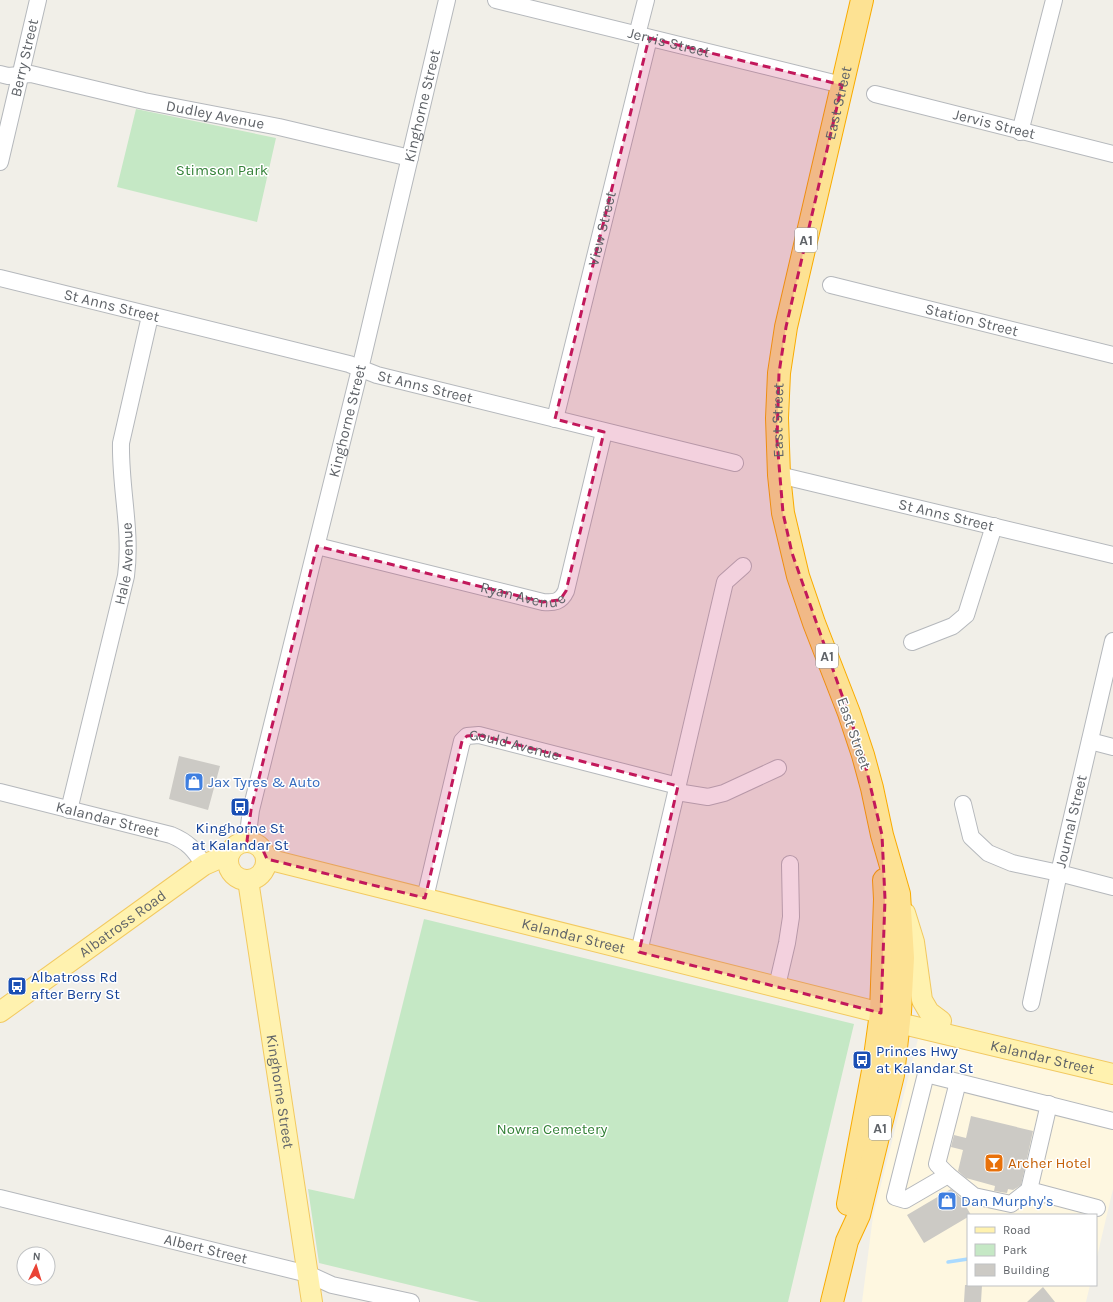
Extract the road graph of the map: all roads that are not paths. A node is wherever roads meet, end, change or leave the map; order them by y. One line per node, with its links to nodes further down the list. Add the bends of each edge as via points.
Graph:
1 (38, 0): 9 (street, Berry Street)
2 (447, 0): 14 (street, Kinghorne Street)
3 (496, 0): 7 (street, Jervis Street)
4 (646, 0): 7 (street, View Street)
5 (862, 0): 10 (highway, East Street / A1)
6 (1054, 0): 12 (street)
7 (643, 37): 10 (street, Jervis Street); 21 (street, View Street)
8 (0, 74): 9 (street, Dudley Avenue)
9 (20, 75): 14 (street, Dudley Avenue, via 31,74); 15 (street, Berry Street)
10 (842, 85): 24 (highway, East Street / A1, via 782,350 777,418)
11 (875, 94): 12 (street, Jervis Street)
12 (1020, 132): 13 (street, Jervis Street)
13 (1113, 154)
14 (410, 158): 20 (street, Kinghorne Street)
15 (0, 162)
16 (0, 278): 18 (street, St Anns Street)
17 (831, 285): 19 (street, Station Street)
18 (150, 316): 20 (street, St Anns Street, via 349,364); 37 (street, Hale Avenue, via 121,443 120,459 128,537 126,576)
19 (1113, 355)
20 (360, 369): 21 (street, St Anns Street, via 371,374); 26 (street, Kinghorne Street)
21 (555, 419): 22 (street, St Anns Street)
22 (604, 432): 23 (street, St Anns Street); 26 (street, Ryan Avenue, via 566,591 560,600 553,603)
23 (735, 463)
24 (779, 475): 25 (street, St Anns Street); 38 (highway, East Street / A1, via 784,518 798,576 863,755)
25 (994, 526): 27 (street, St Anns Street); 30 (street, via 966,615 953,626)
26 (316, 546): 39 (street, Kinghorne Street, via 251,810)
27 (1113, 555)
28 (743, 566): 34 (street, via 725,582)
29 (1113, 641): 31 (street, Journal Street)
30 (912, 642)
31 (1090, 741): 32 (street); 44 (street, Journal Street)
32 (1113, 747)
33 (778, 768): 34 (street, Gould Avenue, via 708,797)
34 (678, 789): 48 (street, Gould Avenue, via 479,735 467,736 462,742); 49 (street)
35 (0, 792): 37 (street, Kalandar Street)
36 (963, 804): 44 (street, via 971,836 988,853 1012,863)
37 (69, 810): 43 (street, Kalandar Street, via 182,839 191,846)
38 (882, 835): 47 (highway, East Street / A1); 53 (highway, East Street / A1)
39 (247, 841): 40 (main road, via 236,845); 41 (main road, via 262,848)
40 (229, 854): 43 (main road, Albatross Road); 45 (main road, via 230,870 238,878)
41 (267, 859): 45 (main road, via 264,871 254,879); 48 (main road, Kalandar Street)
42 (790, 864): 50 (street, via 790,917)
43 (204, 865): 52 (main road, Albatross Road)
44 (1060, 873): 46 (street); 51 (street, Journal Street)
45 (248, 880): 64 (main road, Kinghorne Street)
46 (1113, 887)
47 (899, 894): 53 (highway, East Street / A1, via 902,958); 54 (main road, via 914,942 922,1000 929,1012)
48 (425, 898): 49 (main road, Kalandar Street)
49 (639, 952): 50 (main road, Kalandar Street)
50 (777, 986): 53 (main road, Kalandar Street)
51 (1031, 1003)
52 (0, 1012)
53 (893, 1016): 54 (main road, Kalandar Street); 56 (main road, Kalandar Street); 67 (highway, A1, via 873,1071 846,1212 847,1241)
54 (941, 1021): 55 (main road, Kalandar Street)
55 (1113, 1063)
56 (1113, 1074)
57 (958, 1082): 58 (street); 60 (street, via 937,1164); 60 (street, via 926,1074 895,1198 905,1200)
58 (1049, 1104): 59 (street); 61 (street)
59 (1113, 1121)
60 (948, 1175): 61 (street, via 974,1196 1011,1204)
61 (1029, 1190): 63 (street)
62 (0, 1198): 64 (street, Albert Street)
63 (1097, 1208)
64 (308, 1274): 65 (main road, Kinghorne Street); 66 (street, Albert Street, via 332,1285)
65 (312, 1302)
66 (411, 1302)
67 (832, 1302)

